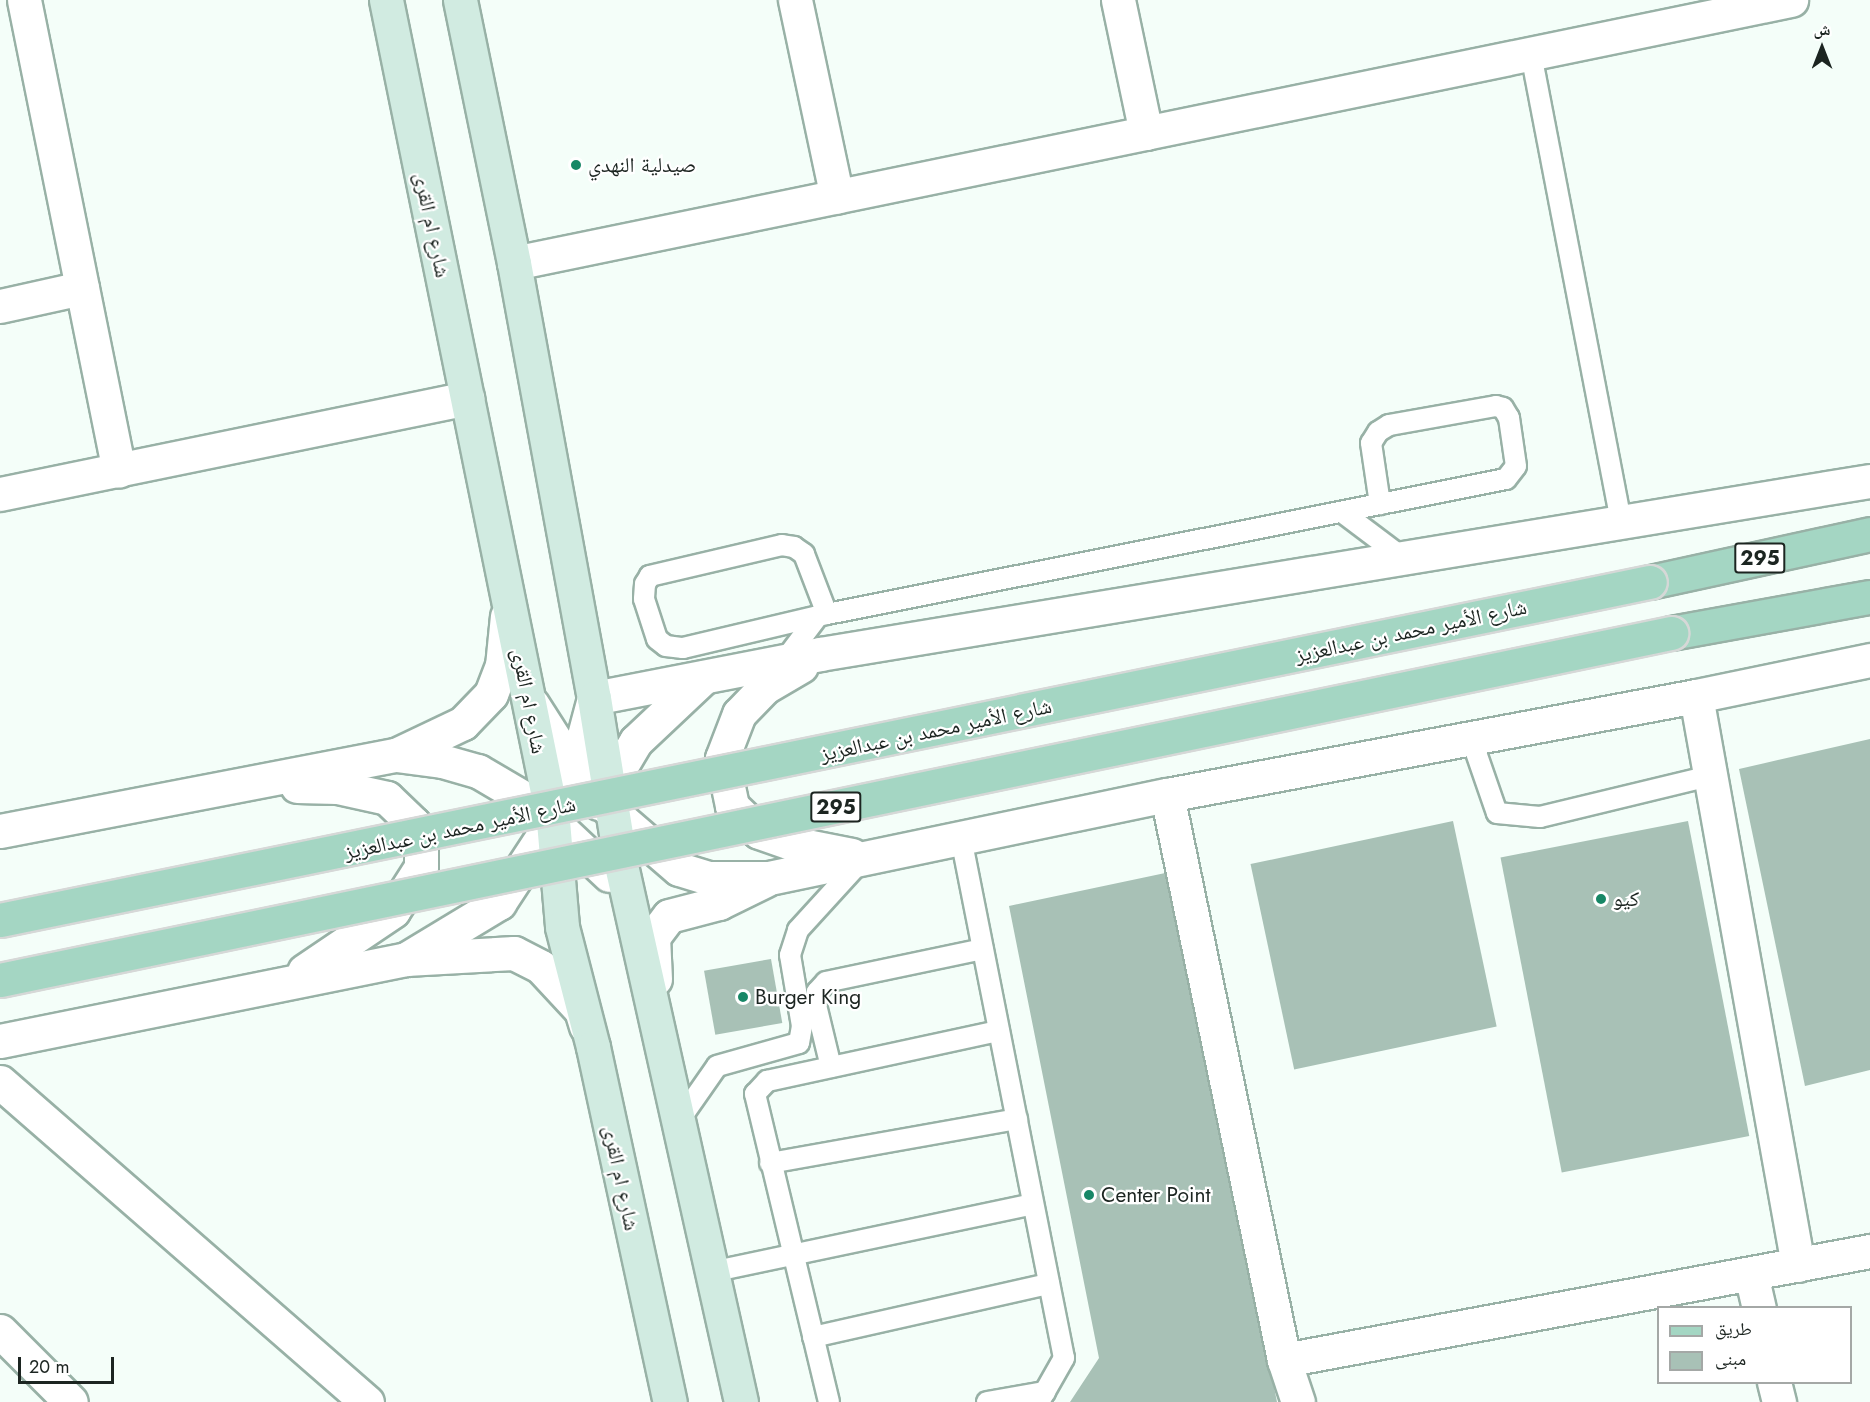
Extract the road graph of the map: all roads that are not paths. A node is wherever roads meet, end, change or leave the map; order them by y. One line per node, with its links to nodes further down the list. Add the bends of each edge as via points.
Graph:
1 (23, 0): 7 (street); 12 (street)
2 (386, 0): 14 (main road, شارع ام القرى)
3 (460, 0): 11 (main road)
4 (795, 0): 10 (street)
5 (1118, 0): 9 (street)
6 (1782, 1): 8 (street)
7 (0, 5)
8 (1532, 54): 9 (street); 20 (lane)
9 (1146, 133): 10 (street)
10 (837, 197): 11 (street)
11 (514, 263): 32 (main road)
12 (82, 288): 13 (street); 15 (street)
13 (0, 306)
14 (468, 398): 15 (street); 24 (main road, شارع ام القرى)
15 (119, 470): 17 (street)
16 (1870, 481): 20 (street)
17 (0, 494)
18 (1380, 504): 18 (lane, via 1506,479 1516,466 1509,418 1503,408 1496,406 1389,425 1378,432 1371,443); 19 (lane)
19 (1342, 512): 22 (lane); 25 (lane)
20 (1621, 522): 22 (street)
21 (1870, 534): 47 (main road, شارع الأمير محمد بن عبدالعزيز / 295, bridge)
22 (1403, 558): 26 (street)
23 (1870, 597): 51 (main road, 295, bridge, via 1671,633)
24 (509, 601): 31 (main road, شارع ام القرى); 34 (street, via 502,666 491,694 463,723)
25 (823, 615): 25 (lane, via 804,554 794,547 782,545 650,576 645,584 644,599 657,639 666,646 684,648); 28 (lane)
26 (820, 654): 28 (street); 44 (street, via 765,687 739,714 722,758 732,806 759,832 791,843)
27 (1870, 660): 30 (street)
28 (784, 661): 29 (street)
29 (704, 676): 32 (street); 39 (street, via 636,741)
30 (1696, 696): 33 (street); 36 (street)
31 (528, 697): 35 (street); 40 (main road, شارع ام القرى)
32 (594, 698): 35 (street); 39 (main road)
33 (1471, 738): 36 (lane, via 1497,813 1540,817); 38 (street)
34 (396, 756): 37 (street); 40 (street, via 442,761 478,771 534,804)
35 (575, 772): 39 (street); 40 (street, via 567,799)
36 (1710, 776): 65 (street)
37 (237, 783): 41 (street); 52 (street, via 337,788 387,798 414,824 421,841 421,867 393,911)
38 (1167, 795): 42 (street); 72 (street)
39 (607, 801): 43 (street); 45 (street, via 680,868 708,878); 46 (main road)
40 (553, 821): 43 (street); 48 (main road, شارع ام القرى); 50 (street, via 499,903)
41 (0, 831)
42 (961, 838): 44 (street); 49 (lane)
43 (579, 845): 46 (street, via 605,868); 48 (street)
44 (865, 858): 45 (street); 60 (lane, via 798,930 790,955 802,1026 799,1043 717,1066)
45 (769, 878): 54 (street, via 719,903 669,916 653,937)
46 (629, 905): 54 (main road)
47 (0, 920)
48 (562, 927): 56 (main road, شارع ام القرى)
49 (983, 948): 53 (lane); 57 (lane, via 826,982 817,992 816,1005)
50 (406, 959): 52 (street); 56 (street, via 514,953 541,967 581,1010)
51 (0, 980)
52 (290, 981): 55 (street)
53 (999, 1031): 57 (lane); 59 (lane)
54 (658, 1032): 60 (main road)
55 (0, 1041)
56 (593, 1047): 77 (main road, شارع ام القرى)
57 (831, 1067): 61 (lane, via 767,1081 759,1087 756,1102)
58 (0, 1082): 76 (street)
59 (1017, 1119): 61 (lane); 62 (lane)
60 (678, 1122): 66 (main road)
61 (770, 1163): 64 (lane)
62 (1033, 1204): 64 (lane); 68 (lane)
63 (1870, 1251): 65 (street)
64 (793, 1254): 66 (lane); 71 (lane)
65 (1798, 1265): 67 (street)
66 (711, 1272): 78 (main road)
67 (1751, 1274): 69 (street); 72 (street)
68 (1049, 1284): 71 (lane); 74 (lane, via 1064,1358)
69 (1759, 1306)
70 (0, 1331): 75 (street)
71 (813, 1337): 79 (lane)
72 (1284, 1360): 81 (street)
73 (1774, 1384): 82 (street)
74 (1042, 1397): 80 (lane)
75 (71, 1402)
76 (368, 1402)
77 (670, 1402)
78 (741, 1402)
79 (829, 1402)
80 (987, 1402)
81 (1298, 1402)
82 (1779, 1402)

